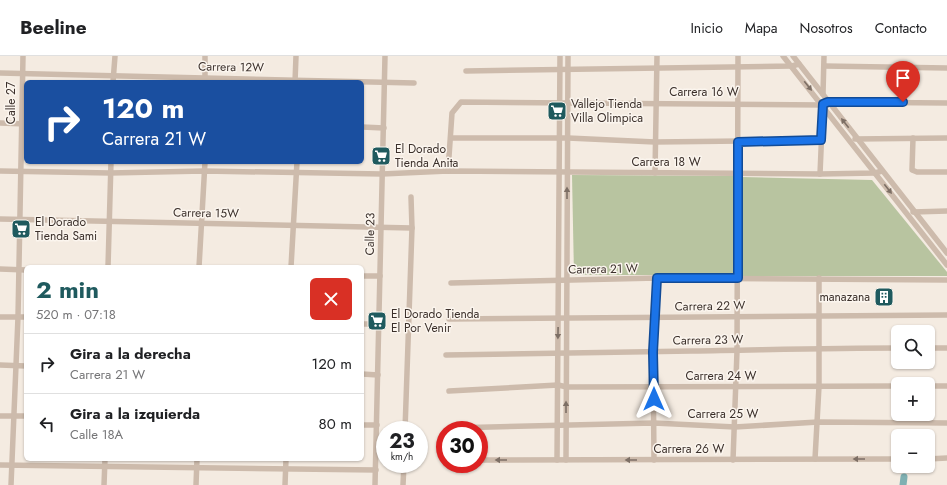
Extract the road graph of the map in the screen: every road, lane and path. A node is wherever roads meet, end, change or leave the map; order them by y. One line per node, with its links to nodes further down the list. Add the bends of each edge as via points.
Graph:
1 (23, 56): 23 (street, Calle 27)
2 (114, 56): 24 (street)
3 (205, 56): 26 (street)
4 (296, 56): 27 (street)
5 (385, 56): 29 (street, Calle 23)
6 (560, 56): 19 (street)
7 (568, 56): 20 (street)
8 (657, 56): 18 (street)
9 (738, 56): 16 (street)
10 (783, 56): 14 (street)
11 (793, 56): 13 (street)
12 (824, 56): 15 (street)
13 (799, 64): 14 (street); 31 (street)
14 (792, 66): 16 (street); 36 (street, one-way to 36)
15 (824, 66): 17 (street); 31 (street)
16 (738, 68): 18 (street); 35 (street)
17 (947, 68)
18 (656, 69): 20 (street); 34 (street)
19 (560, 70): 20 (street); 21 (street); 32 (street)
20 (568, 70): 33 (street)
21 (466, 71)
22 (0, 73): 23 (street, Carrera 12W)
23 (22, 73): 24 (street, Carrera 12W); 39 (street, Calle 27)
24 (114, 76): 25 (street); 26 (street, Carrera 12W)
25 (114, 80)
26 (204, 80)
27 (295, 80)
28 (364, 81): 29 (street, Carrera 12W)
29 (385, 81): 30 (street, Carrera 12W); 41 (street, Calle 23)
30 (414, 83)
31 (823, 94): 36 (street)
32 (560, 102): 33 (street, Carrera 16 W); 42 (street, Carrera 16 W, via 461,102 452,113); 43 (street)
33 (568, 102): 34 (street, Carrera 16 W); 44 (street)
34 (656, 103): 35 (street, Carrera 16 W); 50 (street)
35 (738, 103): 36 (street, Carrera 16 W); 51 (street)
36 (826, 103): 37 (street, Carrera 16 W); 47 (street); 48 (street, one-way to 36); 49 (street)
37 (947, 103)
38 (0, 123): 39 (street)
39 (24, 124): 59 (street, Calle 27)
40 (364, 127): 41 (street)
41 (384, 128): 68 (street, Calle 23)
42 (451, 138): 43 (street); 58 (street)
43 (560, 138): 44 (street); 60 (street)
44 (568, 138): 50 (street); 61 (street)
45 (914, 138): 46 (street); 48 (street); 62 (street, via 912,170)
46 (947, 138)
47 (848, 139): 48 (street); 66 (street)
48 (858, 139): 56 (street)
49 (821, 140): 51 (street); 69 (street)
50 (656, 142): 51 (street); 64 (street)
51 (738, 142): 65 (street)
52 (111, 164): 63 (street)
53 (205, 164): 55 (street)
54 (297, 164): 67 (street)
55 (204, 170): 63 (street, Carrera 18 W); 67 (street, Carrera 18 W); 79 (street)
56 (882, 170): 66 (street, Carrera 18 W); 72 (street)
57 (0, 171): 59 (street, Carrera 18 W)
58 (448, 171): 60 (street, Carrera 18 W); 68 (street, Carrera 18 W)
59 (19, 172): 63 (street, Carrera 18 W); 77 (street, Calle 27)
60 (559, 172): 61 (street, Carrera 18 W); 73 (street)
61 (568, 172): 64 (street, Carrera 18 W); 74 (street, one-way to 61)
62 (947, 172)
63 (110, 173): 78 (street)
64 (655, 173): 65 (street, Carrera 18 W)
65 (738, 173): 69 (street, Carrera 18 W); 99 (street)
66 (875, 173): 69 (street, Carrera 18 W); 75 (street, one-way to 75)
67 (297, 174): 68 (street, Carrera 18 W); 80 (street)
68 (382, 174): 81 (street, Calle 23)
69 (820, 174)
70 (411, 197): 82 (street)
71 (947, 211): 72 (street)
72 (915, 212): 75 (street); 84 (street)
73 (559, 213): 74 (street); 86 (street)
74 (567, 213): 87 (street)
75 (906, 213): 83 (street)
76 (0, 219): 77 (street, Carrera 15W)
77 (20, 219): 78 (street, Carrera 15W); 94 (street, Calle 27)
78 (109, 222): 79 (street, Carrera 15W); 89 (street)
79 (201, 224): 80 (street, Carrera 15W); 90 (street)
80 (292, 225): 81 (street, Carrera 15W); 91 (street)
81 (381, 227): 82 (street, Carrera 15W); 97 (street, Calle 23)
82 (412, 228): 144 (street)
83 (930, 244): 84 (street); 92 (street)
84 (940, 244): 85 (street); 88 (street)
85 (947, 244)
86 (559, 246): 87 (street); 103 (street)
87 (567, 246): 101 (street)
88 (947, 253)
89 (108, 265)
90 (199, 265)
91 (291, 265)
92 (947, 265)
93 (0, 269): 94 (street)
94 (18, 270): 95 (street); 109 (street, Calle 27)
95 (24, 270)
96 (364, 276): 97 (street)
97 (380, 276): 116 (street, Calle 23)
98 (657, 278): 99 (street, Carrera 21 W); 101 (street, Carrera 21 W); 111 (street)
99 (738, 278): 100 (street, Carrera 21 W); 106 (street)
100 (819, 278): 102 (street, Carrera 21 W); 107 (street)
101 (567, 280): 103 (street, Carrera 21 W); 113 (street)
102 (947, 280)
103 (558, 281): 104 (street, Carrera 21 W); 112 (street)
104 (451, 283)
105 (947, 315): 107 (street, Carrera 22 W)
106 (738, 316): 107 (street, Carrera 22 W); 111 (street, Carrera 22 W); 121 (street)
107 (818, 316): 117 (street)
108 (0, 317): 109 (street)
109 (18, 317): 110 (street); 127 (street, Calle 27)
110 (24, 317)
111 (655, 317): 113 (street, Carrera 22 W); 124 (street)
112 (558, 318): 113 (street, Carrera 22 W); 114 (street, Carrera 22 W); 122 (street, one-way to 122)
113 (567, 318): 123 (street)
114 (449, 319)
115 (364, 324): 116 (street)
116 (379, 324): 130 (street, Calle 23)
117 (818, 347): 118 (street, Carrera 23 W); 121 (street, Carrera 23 W); 133 (street)
118 (891, 348)
119 (935, 348): 120 (street)
120 (947, 348)
121 (738, 351): 124 (street, Carrera 23 W); 138 (street)
122 (558, 352): 123 (street, Carrera 23 W); 125 (street, Carrera 23 W); 131 (street)
123 (567, 352): 124 (street, Carrera 23 W); 137 (street)
124 (653, 352): 132 (street)
125 (446, 355)
126 (0, 365): 127 (street)
127 (16, 366): 128 (street); 141 (street, Calle 27)
128 (24, 366)
129 (364, 374): 130 (street)
130 (378, 375): 143 (street, Calle 23)
131 (558, 385): 137 (street, Carrera 24 W); 139 (street, Carrera 24 W); 148 (street)
132 (654, 386): 137 (street, Carrera 24 W); 138 (street, Carrera 24 W); 146 (street)
133 (819, 386): 134 (street, Carrera 24 W); 138 (street, Carrera 24 W); 145 (street)
134 (891, 386)
135 (935, 386): 136 (street)
136 (947, 386)
137 (567, 387): 151 (street, one-way to 137)
138 (737, 387): 153 (street)
139 (449, 391)
140 (0, 416): 141 (street)
141 (13, 416): 142 (street); 167 (street, Calle 27)
142 (24, 416)
143 (377, 421)
144 (405, 421)
145 (818, 422): 147 (street, Carrera 25 W); 153 (street, Carrera 25 W); 156 (street)
146 (654, 423): 151 (street, Carrera 25 W); 153 (street, Carrera 25 W); 161 (street)
147 (947, 423)
148 (557, 424): 151 (street, Carrera 25 W); 152 (street, Carrera 25 W); 159 (street)
149 (364, 425): 150 (street)
150 (376, 425)
151 (566, 425): 160 (street)
152 (488, 427)
153 (735, 427): 162 (street)
154 (935, 458): 155 (street)
155 (947, 458)
156 (815, 459): 157 (street, Carrera 26 W, one-way to 156); 162 (street, Carrera 26 W)
157 (891, 459)
158 (488, 460): 159 (street, Carrera 26 W, one-way to 158)
159 (557, 460): 160 (street, Carrera 26 W)
160 (566, 460): 161 (street, Carrera 26 W, one-way to 160)
161 (654, 460): 162 (street, Carrera 26 W)
162 (734, 460)
163 (196, 461): 168 (street)
164 (286, 461): 169 (street)
165 (105, 462): 167 (street); 168 (street); 173 (street)
166 (0, 465): 167 (street)
167 (12, 465): 172 (street, Calle 27)
168 (197, 468): 169 (street); 174 (street)
169 (285, 470): 170 (street); 175 (street)
170 (376, 470): 176 (street, Calle 23)
171 (404, 473): 177 (street)
172 (11, 485)
173 (104, 485)
174 (196, 485)
175 (285, 485)
176 (375, 485)
177 (403, 485)

